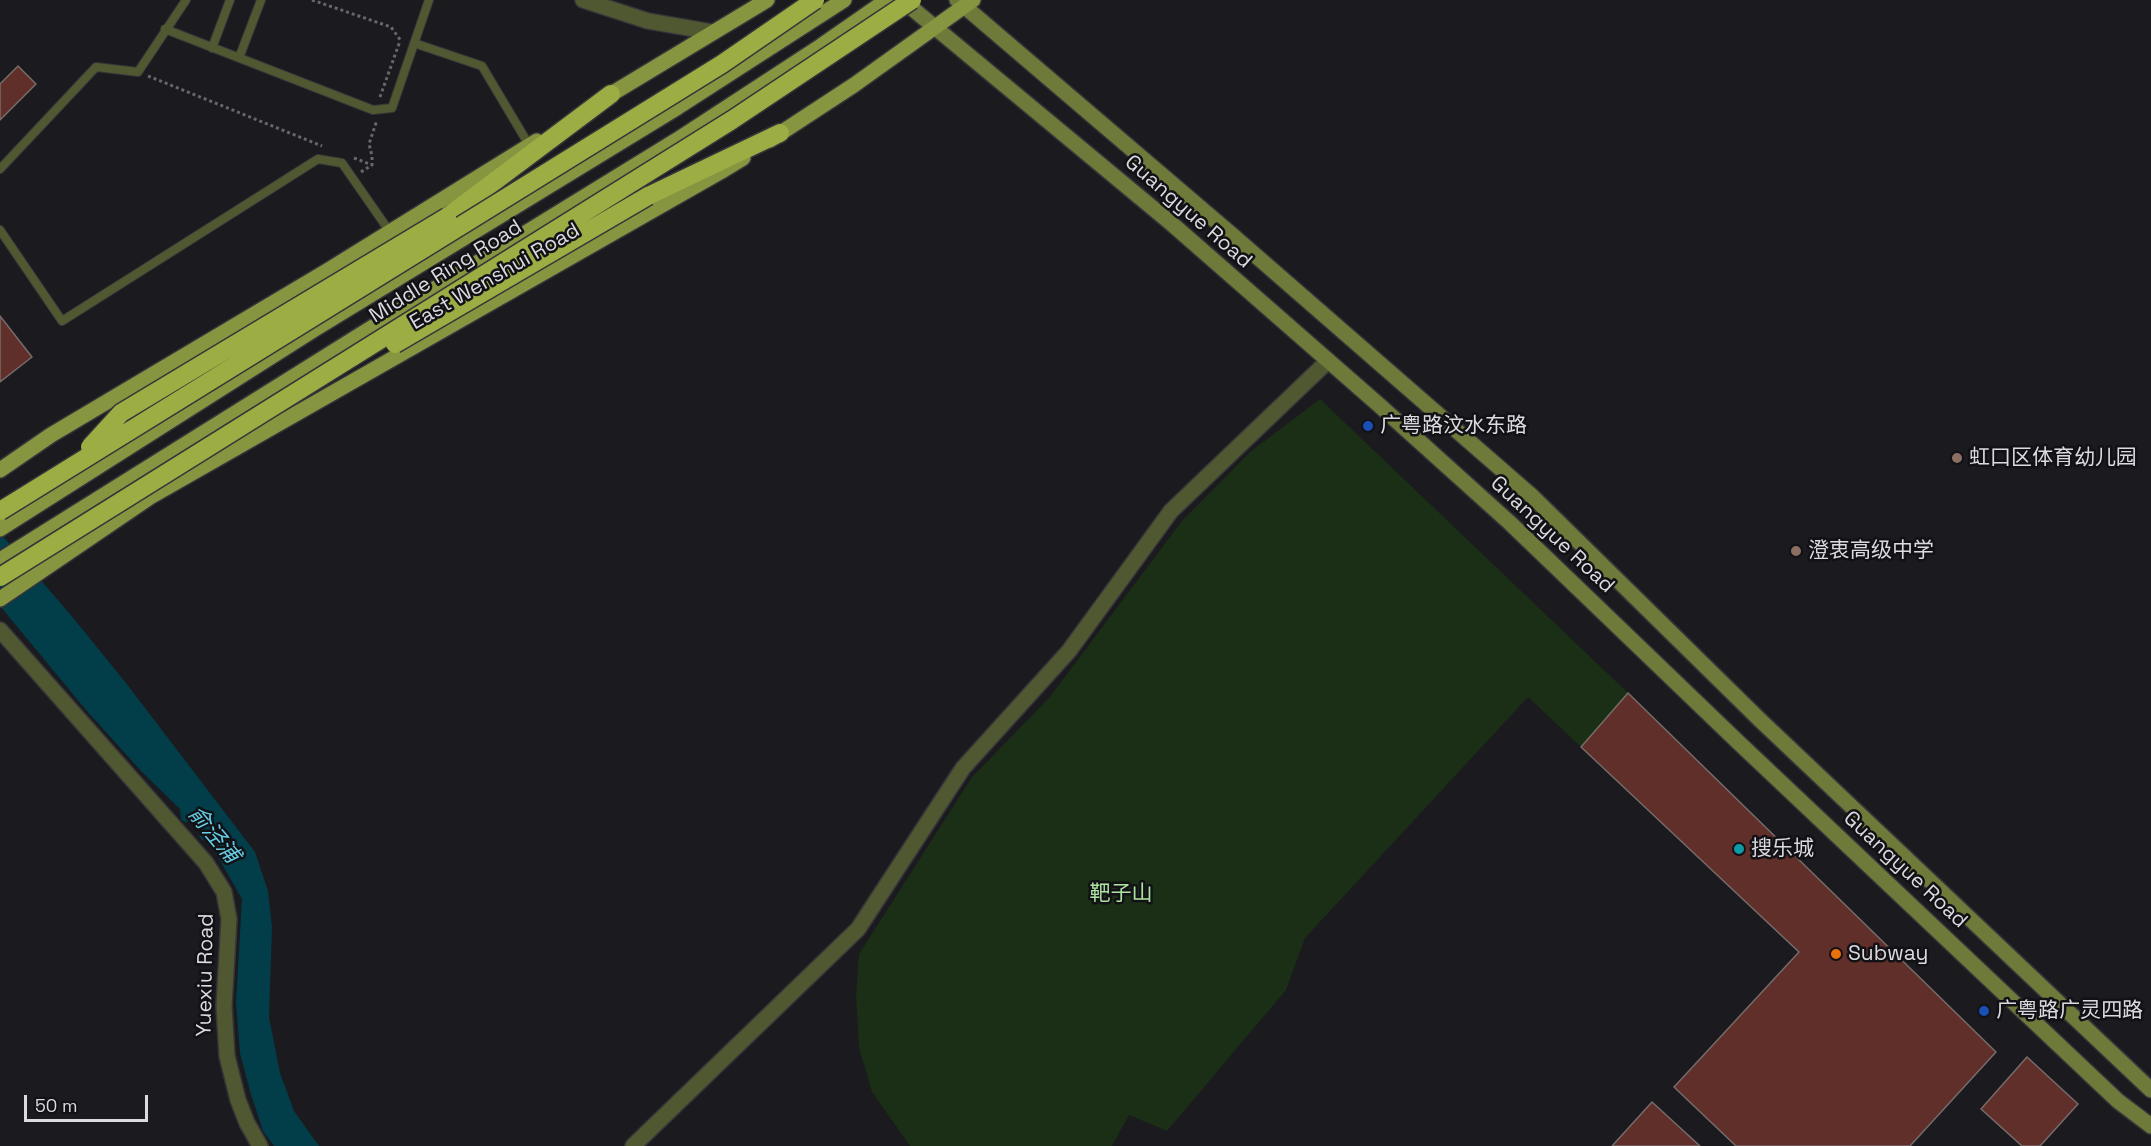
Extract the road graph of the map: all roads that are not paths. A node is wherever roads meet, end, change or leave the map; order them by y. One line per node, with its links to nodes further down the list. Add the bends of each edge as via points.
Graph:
1 (186, 0): 14 (lane)
2 (230, 0): 17 (lane)
3 (261, 0): 18 (lane)
4 (429, 0): 16 (lane)
5 (583, 0): 15 (street, via 648,21)
6 (767, 0): 15 (main road)
7 (815, 0): 34 (highway, Middle Ring Road, bridge, via 712,70)
8 (844, 0): 28 (main road)
9 (887, 0): 23 (main road, East Wenshui Road, via 749,94)
10 (902, 0): 13 (main road, Guangyue Road)
11 (912, 0): 38 (highway, Middle Ring Road, bridge, via 732,120)
12 (965, 2): 13 (main road, East Wenshui Road); 43 (main road, Guangyue Road, via 1533,497 1760,720)
13 (934, 28): 20 (main road, East Wenshui Road); 31 (main road, Guangyue Road, via 1172,224)
14 (165, 30): 17 (lane); 22 (lane, via 138,72 96,67)
15 (712, 32): 19 (main road)
16 (415, 39): 18 (lane, via 392,108 373,110); 21 (lane, via 482,66)
17 (212, 48): 18 (lane)
18 (239, 58)
19 (611, 94): 21 (main road); 34 (highway, bridge, via 447,217 121,413)
20 (780, 133): 27 (main road, East Wenshui Road); 38 (highway, bridge, via 648,196)
21 (529, 145): 24 (main road)
22 (0, 169)
23 (624, 172): 27 (main road); 33 (main road, East Wenshui Road)
24 (428, 208): 26 (main road); 28 (main road)
25 (0, 230): 26 (lane, via 62,321 318,159 342,163)
26 (390, 232): 29 (main road)
27 (601, 240): 32 (main road, East Wenshui Road)
28 (382, 288): 30 (main road)
29 (260, 311): 30 (main road); 35 (main road, via 51,435)
30 (338, 315): 37 (main road)
31 (1328, 361): 44 (main road, Guangyue Road, via 1510,523 2118,1101); 46 (street, via 1172,511 1069,651 963,768 858,929)
32 (360, 378): 33 (main road); 41 (main road, East Wenshui Road, via 150,497)
33 (285, 382): 39 (main road, East Wenshui Road)
34 (76, 463): 36 (highway, Middle Ring Road, bridge)
35 (0, 470)
36 (0, 511)
37 (0, 529)
38 (52, 544): 40 (highway, Middle Ring Road, bridge)
39 (0, 560)
40 (0, 577)
41 (0, 599)
42 (0, 630): 45 (street, Yuexiu Road, via 206,863 224,892 229,919 224,1006 227,1056 238,1100)
43 (2151, 1090)
44 (2151, 1126)
45 (260, 1146)
46 (633, 1146)

